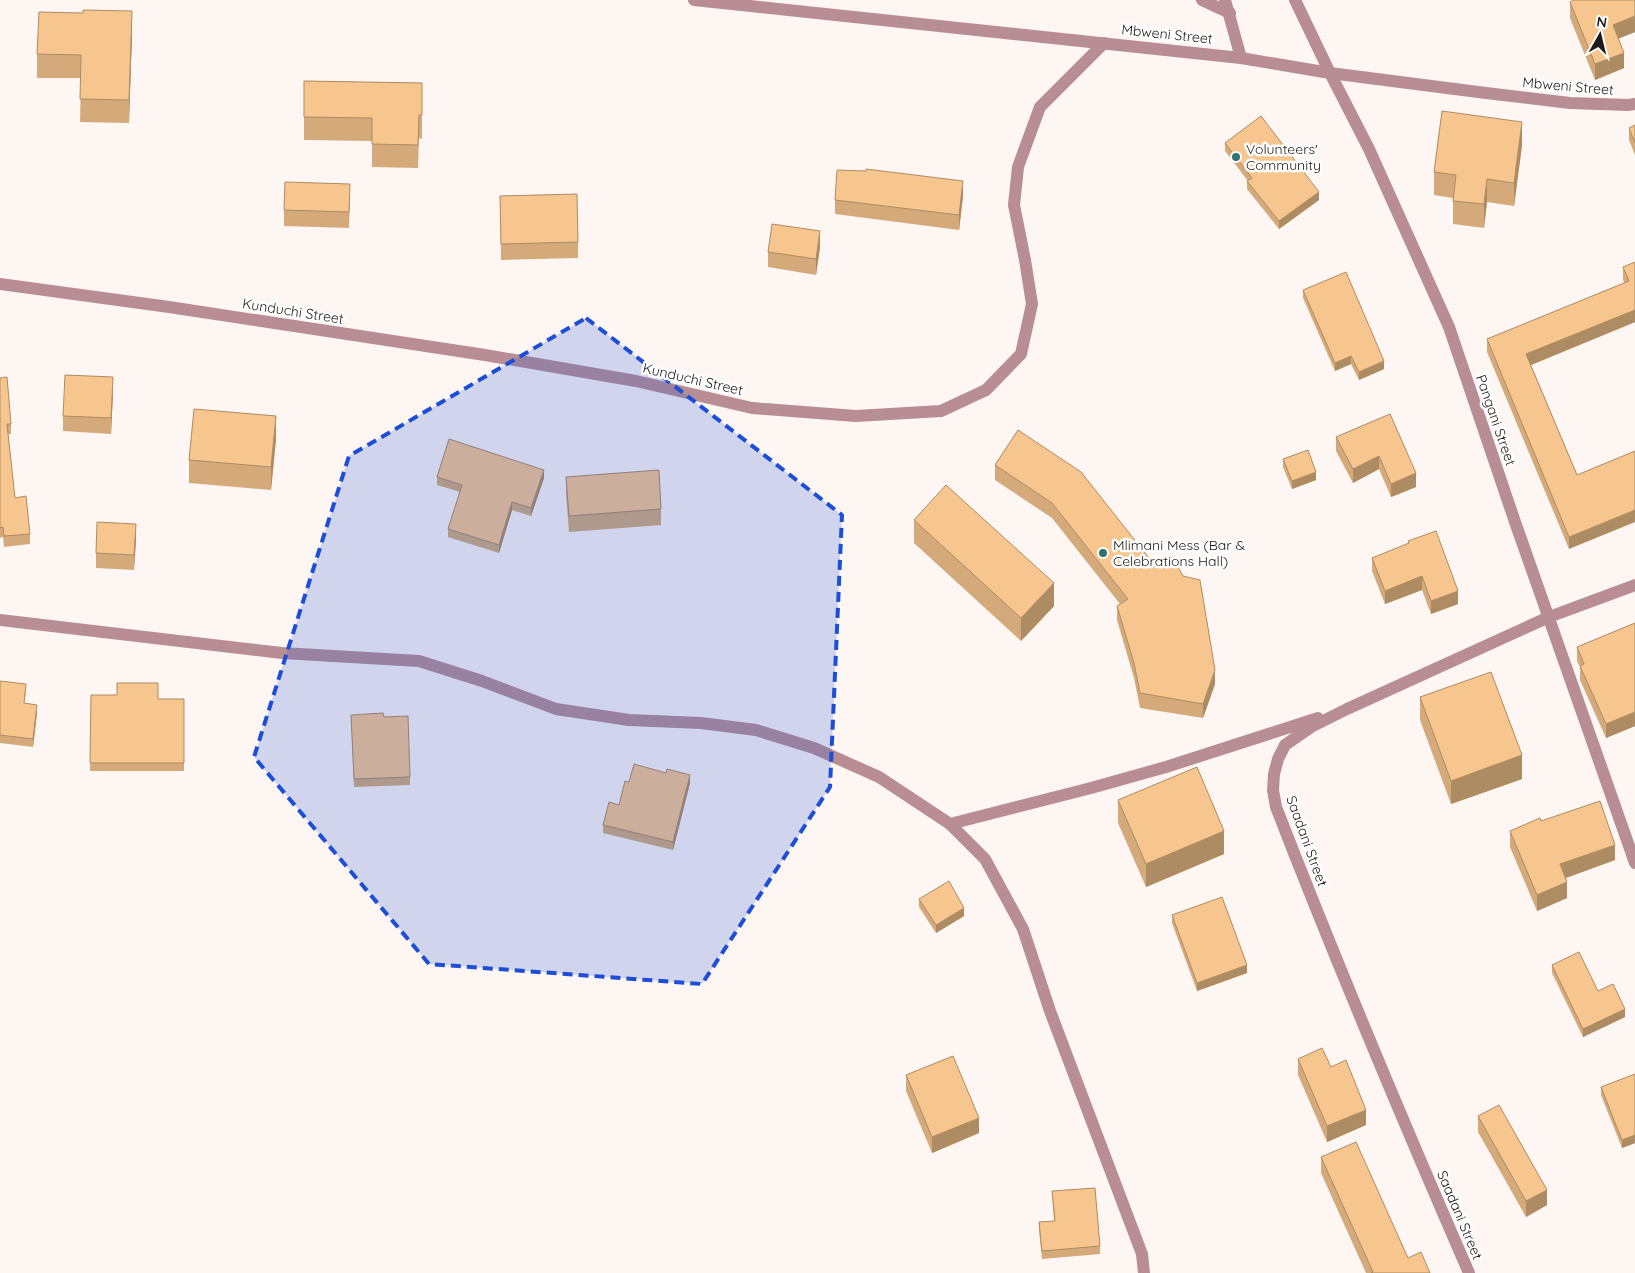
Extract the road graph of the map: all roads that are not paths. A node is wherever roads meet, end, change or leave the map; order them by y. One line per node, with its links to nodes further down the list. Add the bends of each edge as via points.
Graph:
1 (694, 0): 6 (street, Mbweni Street)
2 (1202, 0): 5 (street)
3 (1225, 0): 5 (street)
4 (1295, 0): 8 (street, Pangani Street)
5 (1230, 14): 7 (street)
6 (1104, 43): 7 (street, Mbweni Street); 10 (street, Kunduchi Street, via 1040,107 1018,167 1014,205 1032,304 1021,354 986,390 941,411 856,416 752,408 636,381 485,355)
7 (1241, 58): 8 (street, Mbweni Street)
8 (1330, 72): 9 (street, Mbweni Street, via 1570,103); 12 (street, Pangani Street, via 1369,149 1449,327)
9 (1635, 104)
10 (0, 284)
11 (1635, 585): 12 (street, Saadani Street)
12 (1549, 617): 14 (street, Saadani Street); 16 (street, Pangani Street)
13 (0, 620): 15 (street, via 282,653 419,661 556,709 629,720 702,723 756,730 814,748 879,777)
14 (1347, 709): 15 (street, via 1166,767); 18 (street, Saadani Street, via 1311,727 1285,745 1274,774 1276,807 1384,1077)
15 (950, 824): 17 (street, via 985,859 1023,929 1050,1011 1142,1254)
16 (1635, 863)
17 (1144, 1273)
18 (1468, 1273)

